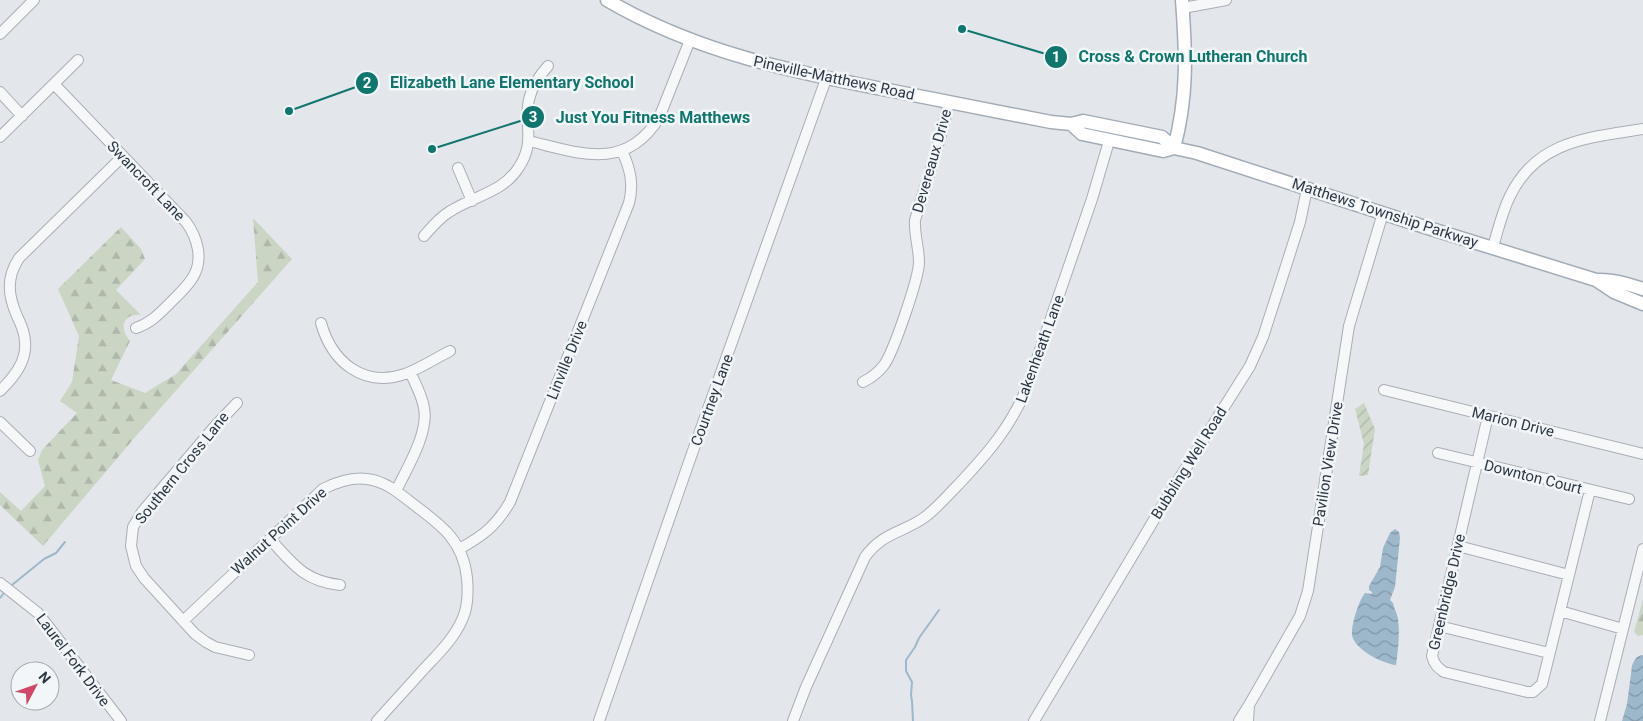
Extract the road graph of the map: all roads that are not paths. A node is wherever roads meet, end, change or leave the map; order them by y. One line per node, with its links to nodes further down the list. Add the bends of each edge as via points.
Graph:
1 (34, 0): 5 (street)
2 (607, 0): 6 (main road, Pineville-Matthews Road)
3 (1226, 0): 4 (street)
4 (1183, 4): 19 (main road, via 1185,85)
5 (0, 34)
6 (690, 40): 9 (main road, Pineville-Matthews Road, via 747,60); 20 (street, via 659,118 646,135)
7 (78, 60): 10 (street)
8 (548, 66): 17 (street, via 536,80 529,97)
9 (826, 79): 12 (main road, Pineville-Matthews Road); 64 (street, Courtney Lane)
10 (54, 84): 13 (street); 21 (street, Swancroft Lane)
11 (0, 92): 13 (street)
12 (949, 102): 14 (main road, Pineville-Matthews Road); 35 (street, Devereaux Drive, via 915,220 917,275 885,364)
13 (22, 116): 16 (street)
14 (1072, 124): 18 (main road, Pineville-Matthews Road, via 1082,134); 19 (main road, Pineville-Matthews Road, via 1083,121 1162,137)
15 (1643, 129): 27 (street, via 1575,141 1540,157 1521,176 1510,195)
16 (0, 138)
17 (529, 141): 20 (street, via 586,155); 24 (street, via 524,158 510,178 496,190)
18 (1109, 141): 19 (main road, Pineville-Matthews Road, via 1162,151); 65 (street, Lakenheath Lane, via 1089,208 1017,412 987,454 933,511 915,524 884,538 865,557)
19 (1174, 148): 23 (main road, Matthews Township Parkway)
20 (622, 151): 50 (street, Linville Drive, via 631,175 629,203 510,502 489,530)
21 (122, 157): 32 (street, Swancroft Lane, via 193,231 198,254 198,266 190,282 154,320); 37 (street, via 14,265 9,294 24,334 25,351 15,374)
22 (458, 168): 24 (street)
23 (1308, 189): 25 (main road, Matthews Township Parkway); 66 (street, Bubbling Well Road, via 1285,269 1253,359)
24 (472, 201): 26 (street, via 447,213)
25 (1384, 214): 27 (main road, Matthews Township Parkway); 61 (street, Pavilion View Drive, via 1349,326 1308,591 1300,616)
26 (424, 236)
27 (1493, 247): 28 (main road, Matthews Township Parkway)
28 (1596, 280): 29 (main road, Matthews Township Parkway, via 1619,281); 30 (main road, Matthews Township Parkway, via 1614,292)
29 (1643, 289)
30 (1643, 304)
31 (320, 323): 34 (street, via 333,352 354,370 383,377)
32 (136, 328)
33 (450, 351): 34 (street)
34 (410, 372): 46 (street, via 421,396 425,419 418,444)
35 (863, 382)
36 (1384, 390): 39 (street, Marion Drive)
37 (0, 392)
38 (238, 403): 56 (street, Southern Cross Lane, via 142,512 132,531 132,554 140,572)
39 (1488, 416): 43 (street, Marion Drive); 44 (street, Greenbridge Drive)
40 (0, 422): 41 (street)
41 (30, 451)
42 (1438, 453): 44 (street, Downton Court)
43 (1643, 454)
44 (1478, 463): 45 (street, Downton Court); 49 (street, Greenbridge Drive)
45 (1590, 490): 47 (street, Downton Court); 52 (street, Greenbridge Drive)
46 (396, 491): 48 (street, Walnut Point Drive, via 365,478 335,483 323,488); 50 (street, Walnut Point Drive, via 441,526)
47 (1629, 499)
48 (270, 538): 54 (street, via 302,571 316,580); 56 (street, Walnut Point Drive)
49 (1458, 546): 52 (street); 57 (street, Greenbridge Drive)
50 (459, 549): 63 (street, Walnut Point Drive, via 468,582 467,601 457,631)
51 (1643, 549): 58 (street)
52 (1569, 575): 55 (street, Greenbridge Drive)
53 (0, 583): 62 (street, Laurel Fork Drive, via 38,612)
54 (340, 585)
55 (1560, 610): 58 (street); 59 (street, Greenbridge Drive)
56 (183, 620): 60 (street, Southern Cross Lane, via 195,634 215,647)
57 (1439, 626): 59 (street); 59 (street, Greenbridge Drive, via 1432,656 1437,668 1444,672 1533,692 1542,684)
58 (1623, 629): 69 (street)
59 (1549, 653)
60 (249, 655)
61 (1249, 706): 67 (street, Pavilion View Drive); 68 (street, Pavilion View Drive)
62 (121, 721)
63 (377, 721)
64 (599, 721)
65 (793, 721)
66 (1034, 721)
67 (1239, 721)
68 (1248, 721)
69 (1600, 721)

